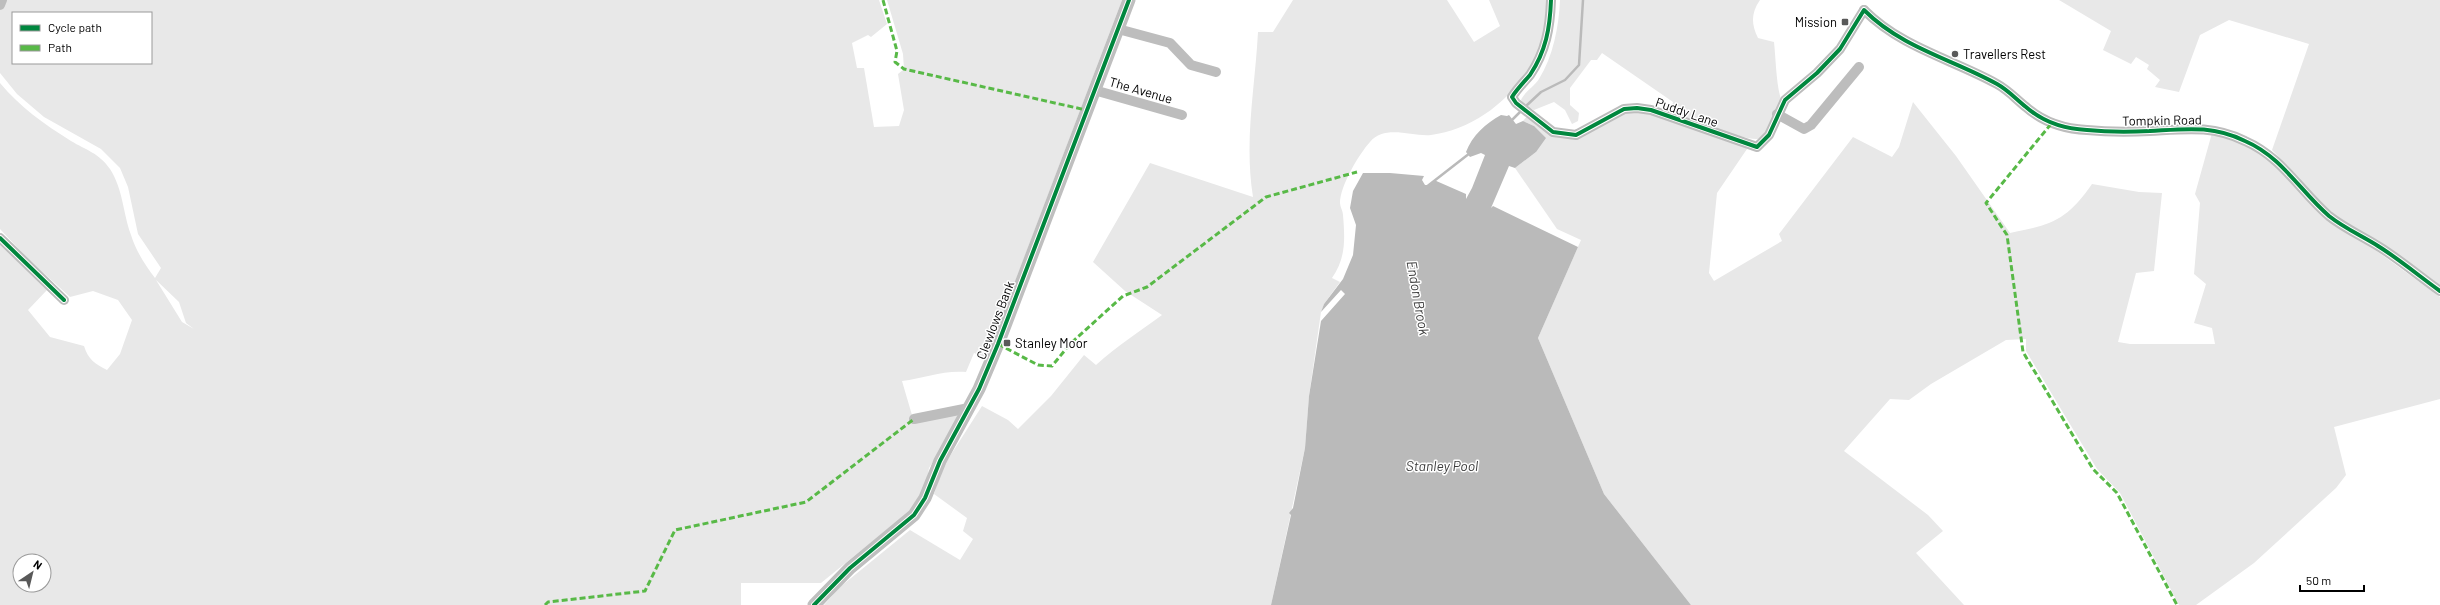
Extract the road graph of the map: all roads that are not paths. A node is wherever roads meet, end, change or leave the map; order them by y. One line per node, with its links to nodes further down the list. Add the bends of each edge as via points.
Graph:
1 (2, 0): 4 (street)
2 (1129, 0): 6 (street, Clewlows Bank)
3 (1551, 0): 10 (street, Puddy Lane, via 1546,47 1512,97 1553,132 1576,135 1624,109 1637,108 1651,110 1758,147 1769,135)
4 (0, 5)
5 (1863, 5): 10 (street, Puddy Lane, via 1840,48 1817,73 1785,100); 13 (street, Tompkin Road, via 1878,24 1896,37 1997,84 2027,108 2056,126 2088,130 2150,131 2203,128 2246,141 2286,169 2330,216 2378,246)
6 (1118, 29): 8 (street, via 1170,43 1192,65); 9 (street, Clewlows Bank)
7 (1859, 67): 10 (street, via 1811,125 1804,129)
8 (1216, 72)
9 (1094, 90): 11 (street, The Avenue); 15 (street, Clewlows Bank, via 998,344)
10 (1777, 114)
11 (1182, 115)
12 (0, 238): 14 (street)
13 (2440, 291)
14 (64, 300)
15 (969, 408): 16 (street); 17 (street, Clewlows Bank, via 940,461 925,498 914,515 850,568)
16 (914, 419)
17 (814, 605)

